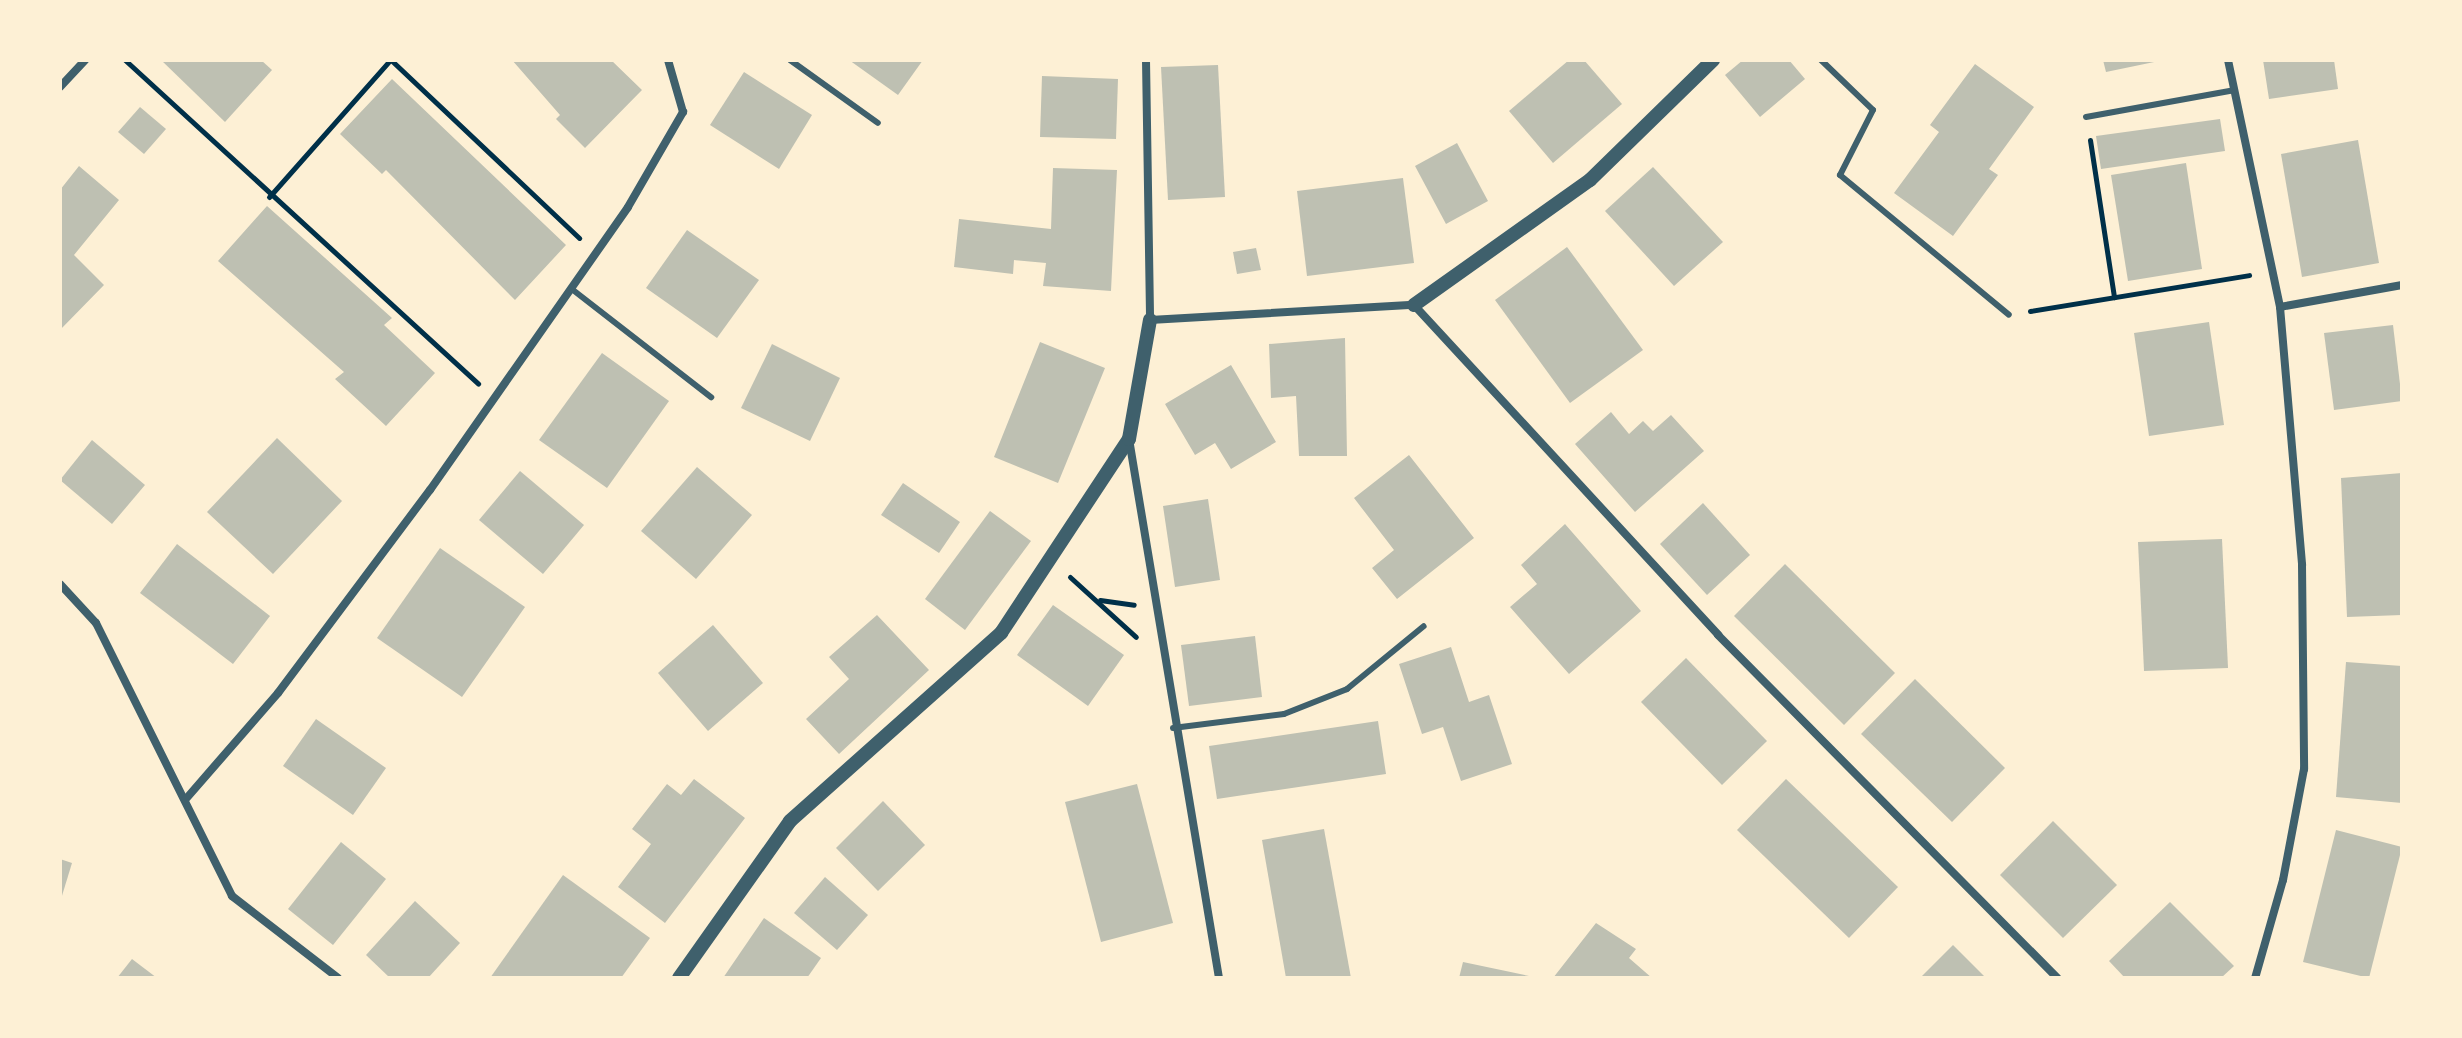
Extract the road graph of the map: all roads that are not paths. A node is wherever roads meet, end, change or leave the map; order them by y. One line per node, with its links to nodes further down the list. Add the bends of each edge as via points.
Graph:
1 (85, 60): 8 (street)
2 (668, 60): 13 (street, via 683,112)
3 (790, 60): 11 (lane)
4 (1146, 60): 17 (street)
5 (1713, 60): 14 (street, via 1590,180)
6 (1821, 60): 16 (lane, via 1873,110 1840,175)
7 (2228, 60): 9 (street)
8 (60, 87)
9 (2234, 90): 10 (lane); 15 (street)
10 (2086, 117)
11 (878, 123)
12 (2402, 285): 15 (street)
13 (573, 290): 18 (lane); 23 (street, via 278,693)
14 (1414, 305): 17 (street); 27 (street, via 1718,635)
15 (2280, 307): 28 (street, via 2302,565 2304,769 2283,880)
16 (2009, 315)
17 (1150, 320): 19 (street)
18 (711, 397)
19 (1129, 439): 22 (street); 25 (street, via 1001,633 790,821)
20 (60, 584): 23 (street, via 96,623)
21 (1424, 626): 22 (lane, via 1347,689 1284,714)
22 (1173, 728): 26 (street)
23 (185, 800): 24 (street, via 232,896)
24 (338, 978)
25 (679, 978)
26 (1219, 978)
27 (2058, 978)
28 (2255, 978)

